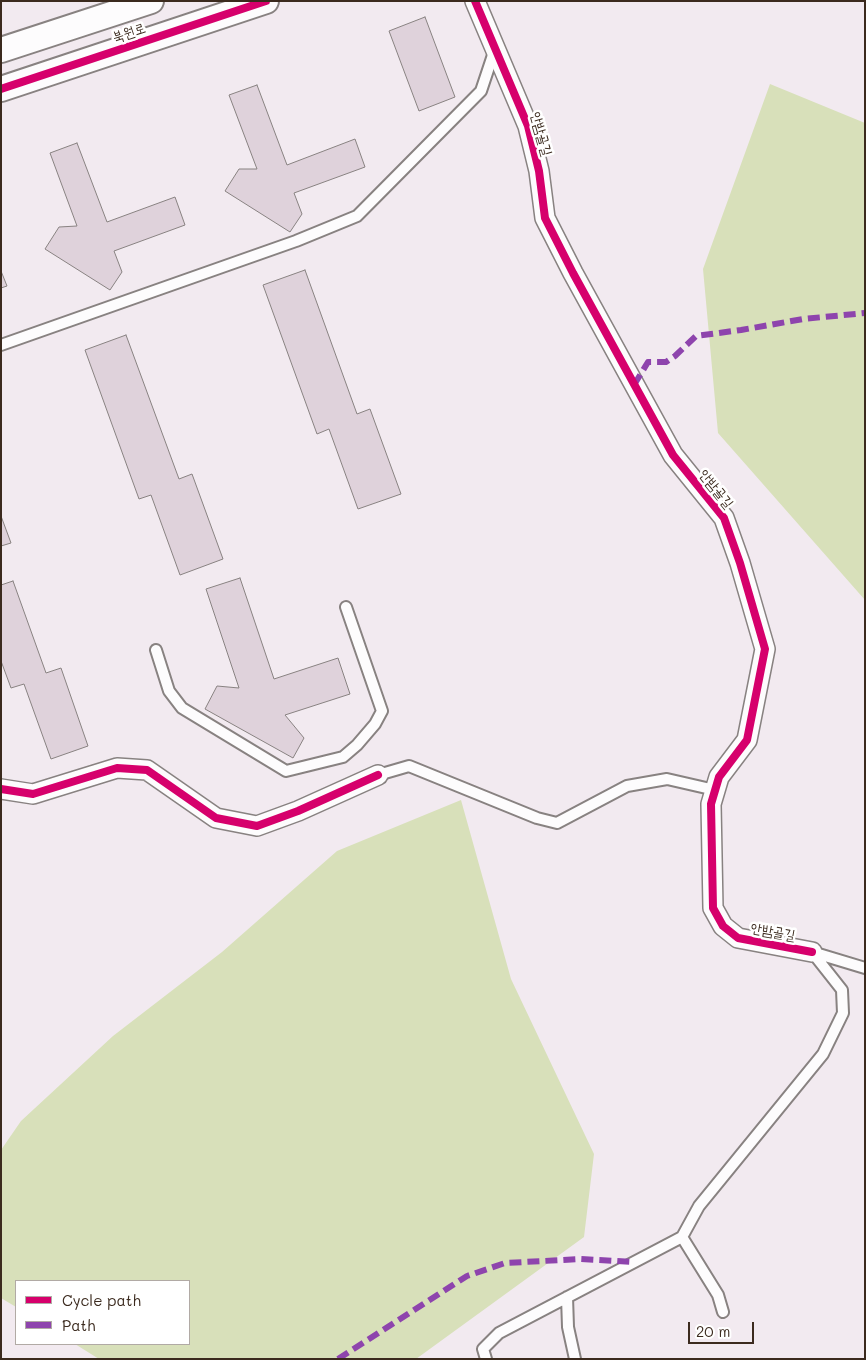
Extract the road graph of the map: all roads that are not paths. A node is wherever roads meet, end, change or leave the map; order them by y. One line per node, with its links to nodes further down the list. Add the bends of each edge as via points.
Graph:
1 (151, 1): 5 (street, 북원로)
2 (266, 1): 6 (street, 북원로)
3 (474, 1): 4 (street, 안밤골길)
4 (495, 48): 7 (lane, via 482,91 357,216 296,241); 12 (street, 안밤골길, via 528,126 539,171 545,218 673,455 724,518 740,563 765,649 747,740 718,777)
5 (1, 50)
6 (1, 89)
7 (1, 345)
8 (346, 607): 9 (lane, via 382,710 375,724 343,757 286,771 182,708 169,691)
9 (156, 650)
10 (378, 775): 11 (street, via 257,826 216,818 147,770 117,768 33,794); 12 (lane, via 410,766 537,818 557,822 627,786 667,779)
11 (1, 789)
12 (715, 790): 13 (street, 안밤골길, via 710,804 713,908 723,926 738,938)
13 (812, 952): 14 (lane); 15 (lane, via 842,990 843,1013 823,1054 699,1206)
14 (865, 968)
15 (682, 1237): 16 (lane); 17 (lane, via 718,1295)
16 (567, 1297): 18 (lane, via 499,1333 483,1348); 19 (lane, via 568,1327)
17 (723, 1312)
18 (486, 1359)
19 (575, 1359)

